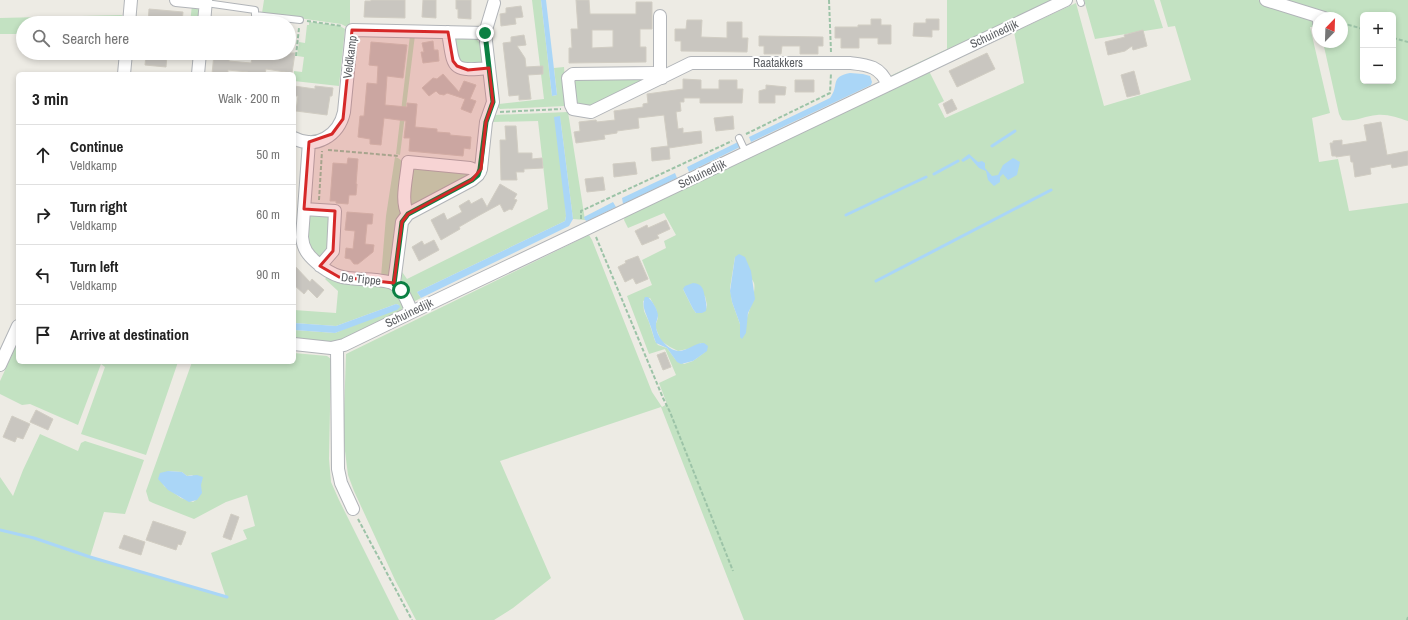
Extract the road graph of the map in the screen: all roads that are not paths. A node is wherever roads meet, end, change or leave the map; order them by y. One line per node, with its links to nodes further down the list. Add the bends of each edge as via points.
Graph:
1 (131, 0): 7 (street)
2 (176, 0): 5 (street)
3 (1066, 0): 22 (street, Schuinedijk)
4 (1266, 0): 11 (street)
5 (206, 1): 8 (street); 9 (lane, via 255,10 255,15)
6 (494, 2): 15 (street)
7 (130, 16)
8 (204, 16)
9 (264, 16)
10 (660, 16): 21 (street)
11 (1312, 17)
12 (296, 20): 13 (lane)
13 (300, 20)
14 (448, 32): 15 (street, Veldkamp); 18 (street, via 453,61 457,66 468,70); 25 (street, Veldkamp, via 352,30 343,119 332,134 322,140)
15 (485, 33): 18 (street)
16 (125, 60): 19 (street)
17 (199, 60): 20 (street)
18 (489, 68): 27 (street, via 493,102 486,122)
19 (124, 72)
20 (198, 72)
21 (659, 76): 21 (street, Raatakkers, via 591,112 574,109 571,105 568,78 573,74 654,72); 22 (street, Raatakkers, via 691,63 850,63 870,66 880,72)
22 (888, 85): 26 (street, Schuinedijk)
23 (739, 138): 26 (lane)
24 (296, 139): 25 (street)
25 (309, 142): 28 (street, De Tippe)
26 (746, 153): 32 (street, Schuinedijk)
27 (480, 172): 29 (street, via 472,180); 29 (street, via 470,168 408,162 404,201)
28 (304, 209): 30 (street, De Tippe, via 302,242 306,252); 30 (street, via 335,211 333,251)
29 (408, 214): 31 (street, via 402,222)
30 (320, 266): 31 (street, De Tippe, via 338,277)
31 (394, 284): 32 (street, De Tippe, via 404,294)
32 (412, 312): 35 (street, Schuinedijk)
33 (16, 330): 36 (street)
34 (296, 344): 35 (street, Schuinedijk)
35 (337, 347): 37 (street, via 338,469 341,483)
36 (0, 365)
37 (353, 509)

